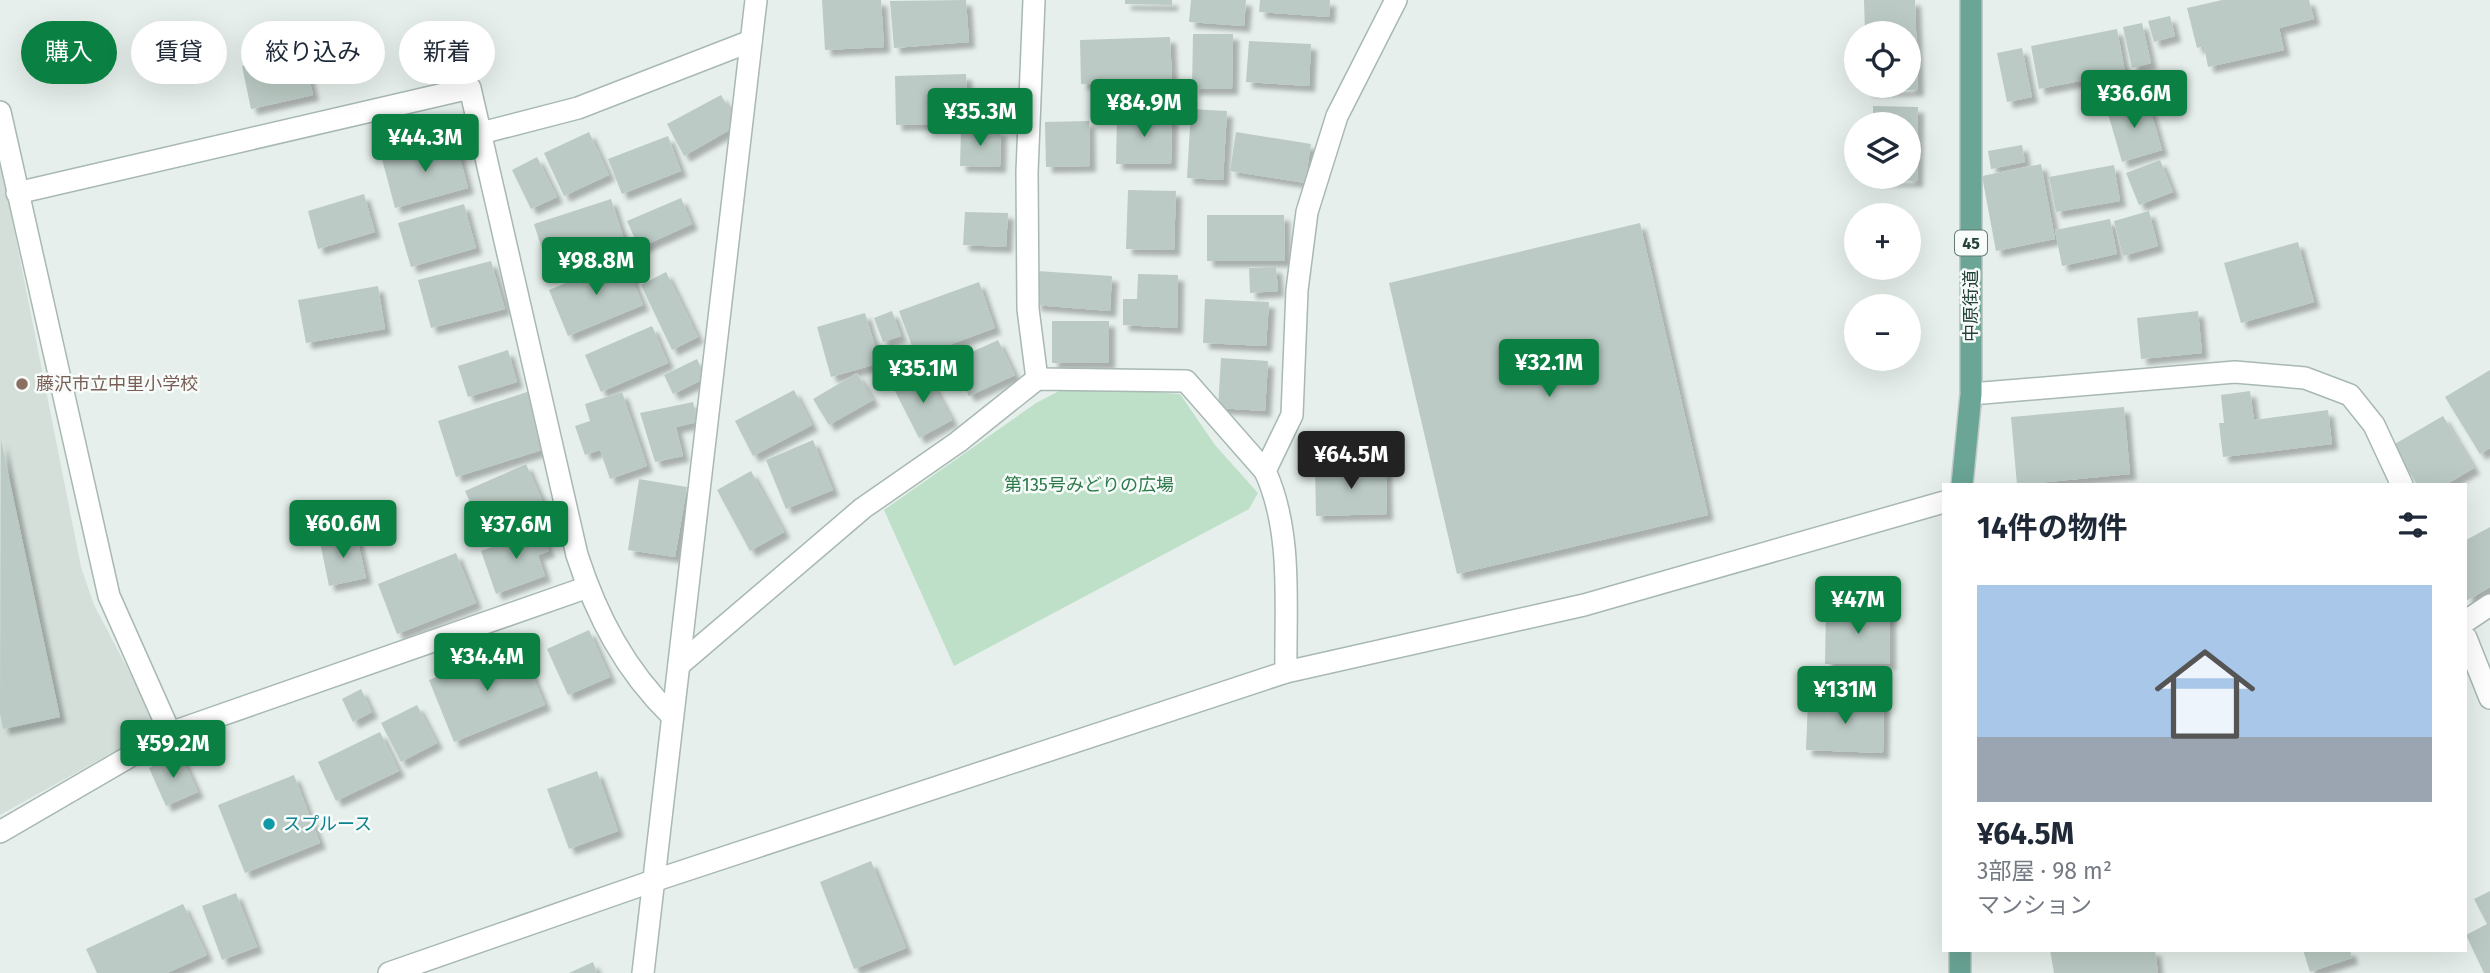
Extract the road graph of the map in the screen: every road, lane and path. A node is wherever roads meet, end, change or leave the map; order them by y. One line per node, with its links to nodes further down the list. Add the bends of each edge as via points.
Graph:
1 (756, 0): 5 (street)
2 (1034, 0): 9 (street, via 1027,159 1028,309)
3 (1395, 0): 11 (street, via 1337,116 1307,212 1297,290 1292,415)
4 (1971, 0): 10 (main road, 中原街道 / 45)
5 (751, 41): 7 (street, via 578,108); 19 (street)
6 (0, 112): 8 (street)
7 (481, 133): 8 (street, via 470,88); 15 (street, via 570,531)
8 (17, 193): 23 (street, via 109,596)
9 (1037, 379): 11 (street, via 1186,381); 19 (street, via 958,442 863,508)
10 (1971, 394): 12 (main road, 中原街道 / 45); 13 (street, via 2235,372 2305,378 2350,395 2374,425)
11 (1265, 471): 20 (street, via 1278,498 1283,533)
12 (1962, 483)
13 (2401, 483)
14 (1942, 503): 20 (street, via 1584,605)
15 (588, 587): 22 (street, via 620,656); 23 (street)
16 (2490, 605): 17 (street)
17 (2467, 620)
18 (2467, 640): 21 (street)
19 (679, 665): 22 (street)
20 (1286, 672): 25 (street)
21 (2490, 698)
22 (672, 716): 25 (street)
23 (170, 733): 24 (street)
24 (0, 832)
25 (653, 881): 27 (street); 28 (street)
26 (1960, 952): 29 (main road)
27 (388, 973)
28 (643, 973)
29 (1960, 973)

